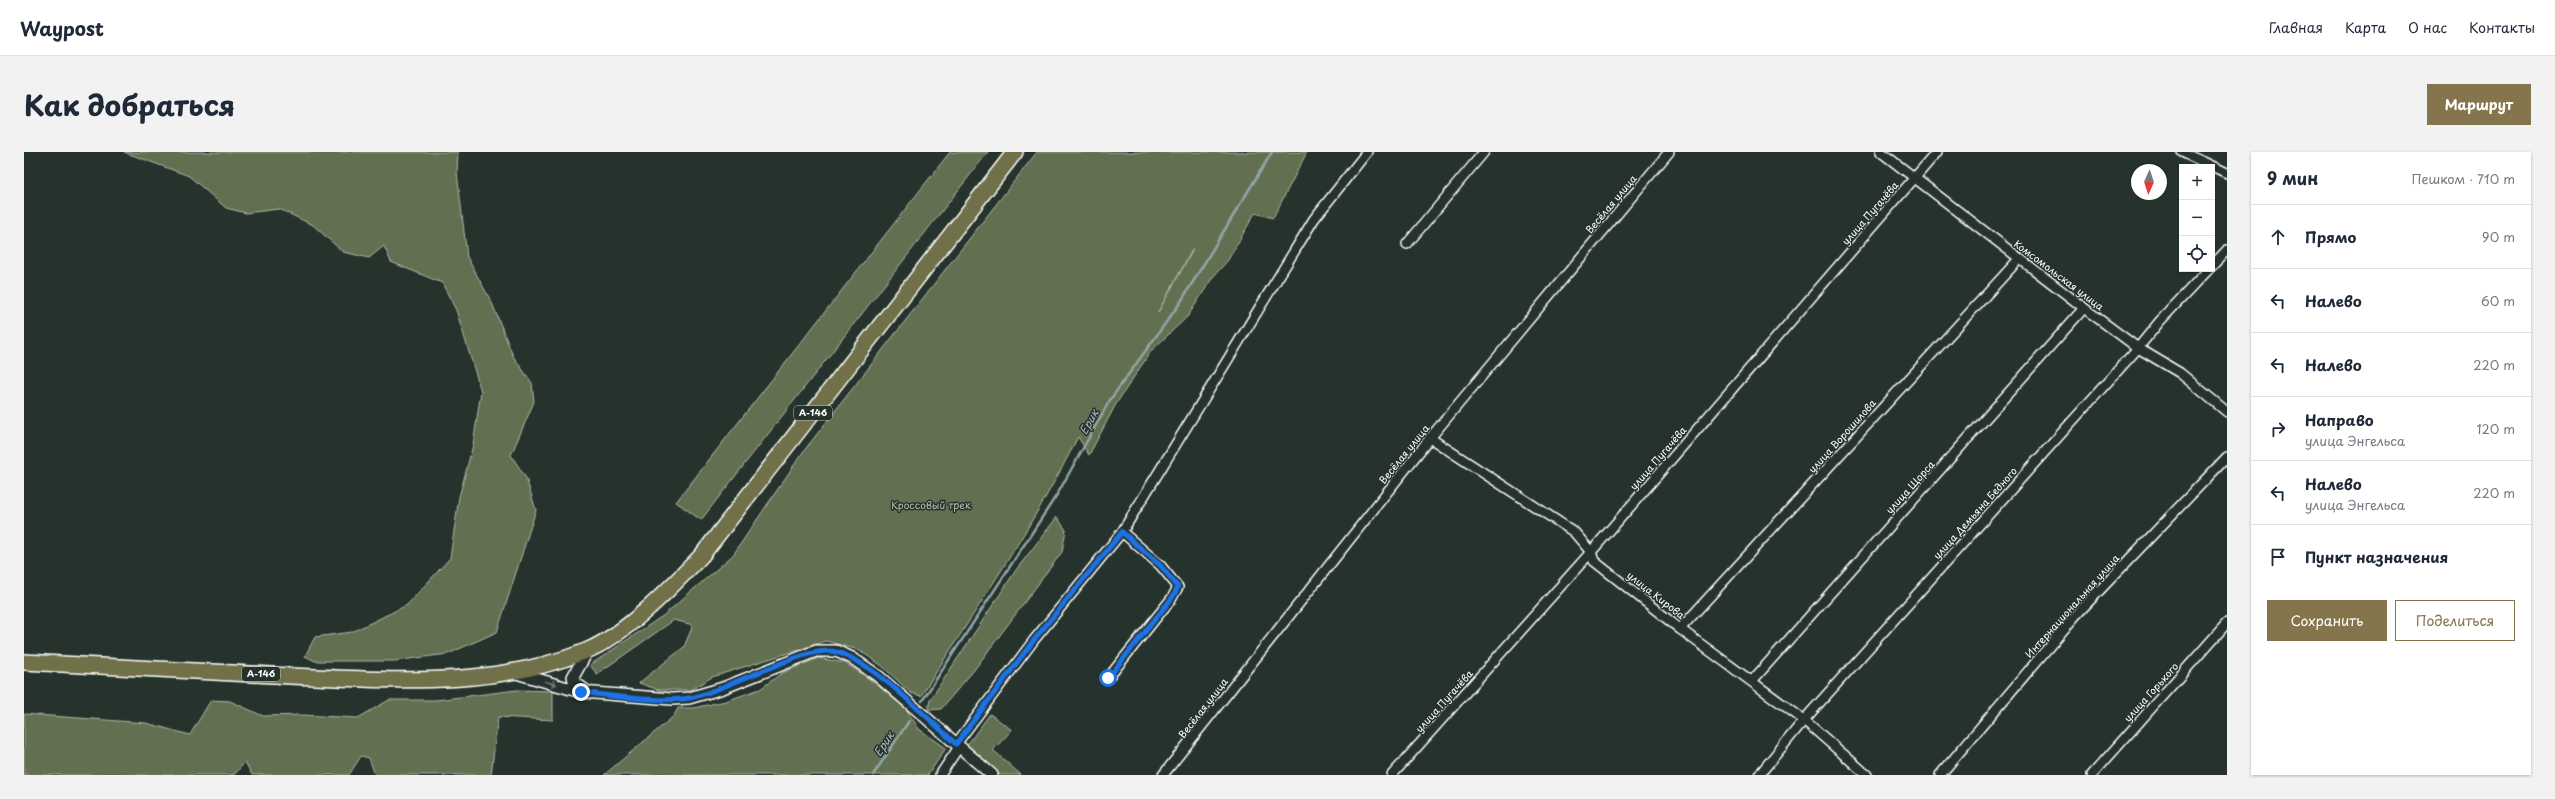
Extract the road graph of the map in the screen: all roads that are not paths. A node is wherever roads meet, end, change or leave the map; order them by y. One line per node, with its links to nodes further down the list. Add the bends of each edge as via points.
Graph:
1 (1015, 152): 24 (highway, А-146, via 702,555 671,588 618,631)
2 (1367, 152): 20 (street, via 1314,220)
3 (1484, 152): 10 (street)
4 (1669, 152): 18 (street, Весёлая улица)
5 (1881, 152): 9 (street, Комсомольская улица)
6 (1937, 152): 9 (street, улица Пугачёва)
7 (2182, 152): 8 (street)
8 (2227, 173)
9 (1916, 177): 12 (street, Комсомольская улица); 21 (street, улица Пугачёва)
10 (1406, 244)
11 (2227, 250): 13 (street)
12 (2019, 259): 15 (street, Комсомольская улица); 23 (street, улица Ворошилова)
13 (2215, 263)
14 (2206, 272): 16 (street, улица Демьяна Бедного)
15 (2084, 308): 16 (street, Комсомольская улица); 28 (street, улица Щорса)
16 (2138, 348): 17 (street, Комсомольская улица, via 2180,373); 30 (street, улица Демьяна Бедного)
17 (2227, 412)
18 (1430, 438): 21 (street, улица Кирова, via 1574,532); 34 (street, Весёлая улица)
19 (2227, 457): 38 (street, Интернациональная улица, via 2075,616)
20 (1122, 532): 27 (street, via 1160,565 1178,587); 31 (street, via 1034,640)
21 (1591, 552): 23 (street, улица Кирова, via 1594,561); 35 (street, улица Пугачёва)
22 (2227, 623): 39 (street, улица Горького)
23 (1680, 629): 28 (street, улица Кирова)
24 (588, 650): 26 (highway, А-146); 29 (street, via 573,677 575,683)
25 (24, 662): 26 (highway, А-146, via 412,681 464,679)
26 (513, 672): 29 (street, one-way to 29)
27 (1108, 678)
28 (1752, 681): 30 (street, улица Кирова)
29 (592, 694): 31 (street, via 689,698 723,688 816,651 836,651 852,658 878,676)
30 (1804, 720): 36 (street, улица Демьяна Бедного); 37 (street, улица Кирова)
31 (958, 746): 32 (street); 33 (street)
32 (940, 775)
33 (992, 775)
34 (1163, 775)
35 (1392, 775)
36 (1759, 775)
37 (1867, 775)
38 (1940, 775)
39 (2092, 775)

